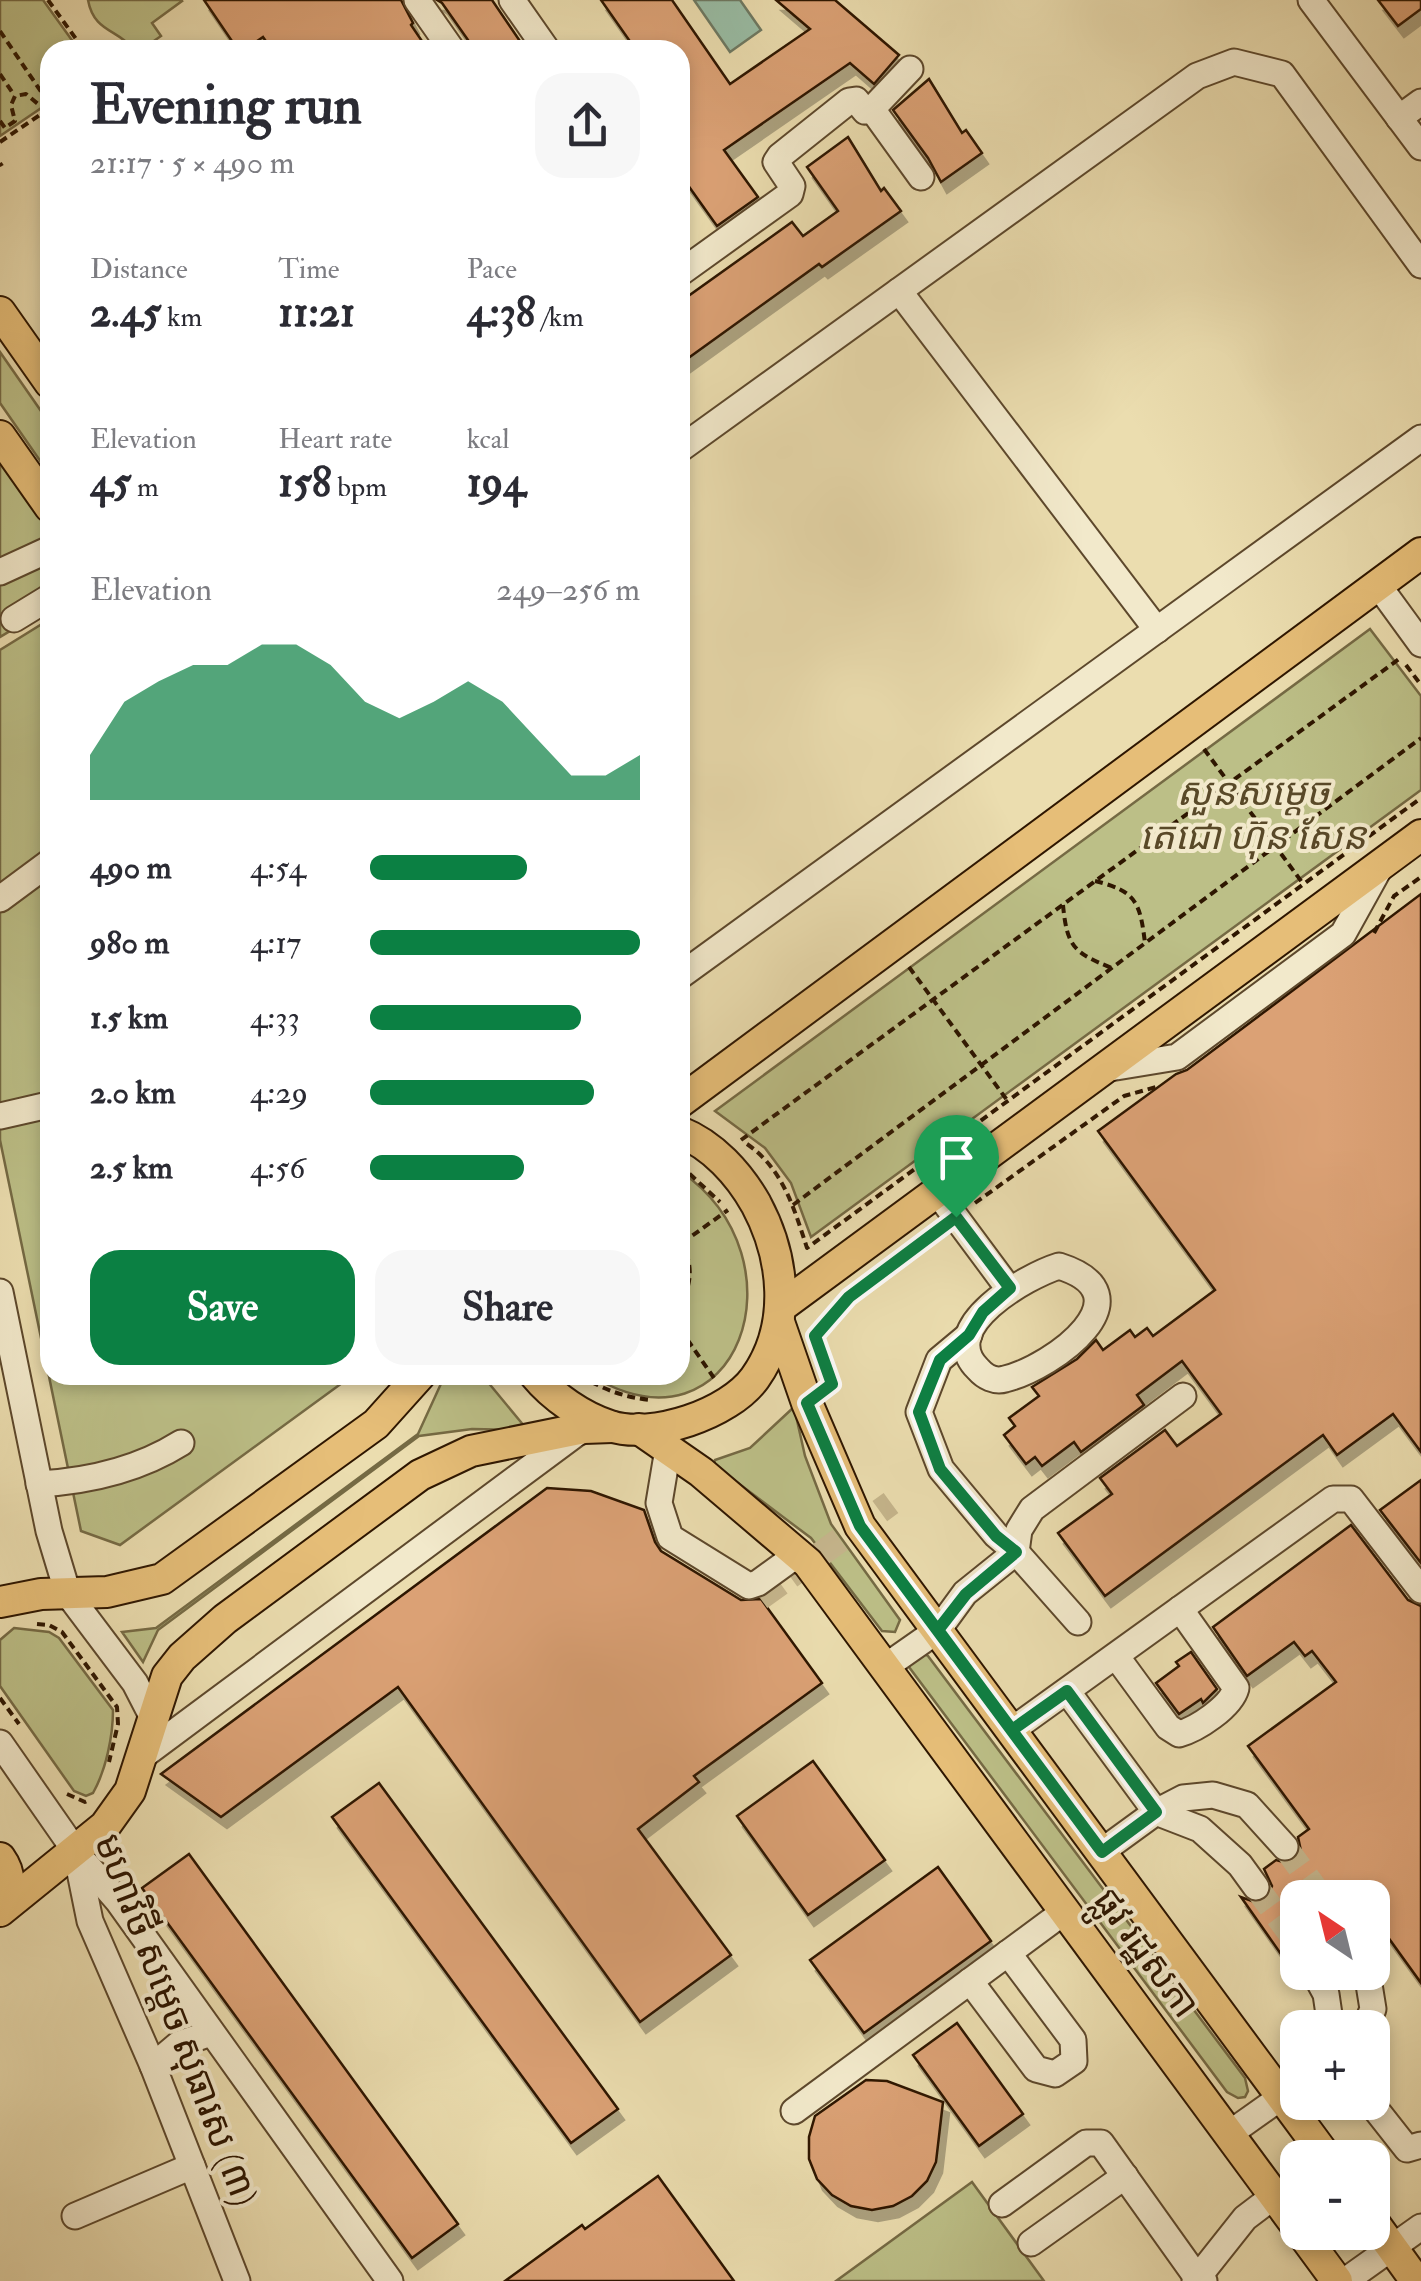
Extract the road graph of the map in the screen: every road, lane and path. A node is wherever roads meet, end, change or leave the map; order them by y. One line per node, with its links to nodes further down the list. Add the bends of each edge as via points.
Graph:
1 (48, 0): 6 (path)
2 (417, 0): 7 (street)
3 (512, 0): 8 (street)
4 (1322, 4): 17 (street)
5 (0, 31): 11 (path)
6 (77, 40)
7 (445, 40)
8 (541, 40)
9 (910, 70): 15 (street)
10 (0, 74): 12 (path)
11 (40, 90)
12 (15, 96): 14 (path); 18 (path, via 15,121 5,128)
13 (1421, 102): 17 (street)
14 (40, 103)
15 (872, 110): 21 (street); 22 (street, via 849,101 780,156 776,162 792,186 790,194)
16 (40, 115): 19 (path)
17 (1399, 118): 20 (street)
18 (0, 121)
19 (0, 142)
20 (1421, 147)
21 (921, 177)
22 (690, 265)
23 (1421, 265): 24 (street, via 1282,74 1234,62 1197,76)
24 (899, 291): 29 (street); 37 (street)
25 (0, 312): 26 (main road)
26 (40, 369)
27 (0, 436): 30 (main road)
28 (1421, 438): 37 (street)
29 (690, 442)
30 (40, 493)
31 (1421, 553): 34 (main road)
32 (40, 554): 33 (street)
33 (0, 572)
34 (1378, 585): 38 (street); 59 (main road)
35 (40, 603): 36 (street)
36 (14, 619)
37 (1157, 630): 55 (street)
38 (1411, 651): 41 (path)
39 (1421, 738): 44 (path)
40 (1201, 745): 41 (path)
41 (1229, 783): 44 (path); 47 (path)
42 (1421, 798): 48 (path)
43 (1421, 835): 67 (main road)
44 (1276, 846): 48 (path); 52 (path)
45 (40, 869): 49 (street)
46 (1421, 876): 51 (path, via 1394,896 1378,930)
47 (1096, 881): 50 (path); 52 (path, via 1123,888 1141,909)
48 (1304, 885): 60 (path)
49 (0, 899)
50 (1062, 905): 54 (path, via 1066,935 1081,956); 56 (path)
51 (1362, 942)
52 (1145, 944): 54 (path)
53 (906, 963): 56 (path)
54 (1112, 968): 57 (path)
55 (690, 969)
56 (934, 999): 57 (path); 65 (path)
57 (982, 1065): 60 (path); 68 (path)
58 (1171, 1083): 69 (path, via 1124,1096)
59 (690, 1095)
60 (1008, 1101): 68 (path, via 807,1248)
61 (40, 1104): 62 (street)
62 (0, 1116)
63 (729, 1130): 65 (path)
64 (690, 1138): 73 (main road, ផ្លូវ រដ្ឋសភា, via 710,1150 764,1218 780,1276)
65 (741, 1140): 68 (path, via 760,1153)
66 (690, 1175): 70 (path)
67 (937, 1192): 69 (street); 73 (main road)
68 (793, 1205)
69 (956, 1217): 71 (street); 84 (path, via 849,1297 815,1336 832,1384)
70 (736, 1224)
71 (1010, 1288): 74 (street); 74 (street, via 1059,1266 1090,1278 1096,1311 1060,1355 999,1381 972,1364)
72 (0, 1292): 88 (street)
73 (781, 1314): 84 (main road, ផ្លូវ រដ្ឋសភា); 85 (main road, via 754,1378 731,1401 685,1421)
74 (969, 1335): 89 (street, via 940,1360 919,1412 940,1469)
75 (690, 1343): 77 (path)
76 (724, 1374): 77 (path)
77 (717, 1382): 81 (path)
78 (411, 1385): 92 (main road, via 376,1424 162,1579)
79 (546, 1385): 85 (main road, ផ្លូវ រដ្ឋសភា)
80 (597, 1385): 83 (path)
81 (708, 1387)
82 (1183, 1396): 89 (street, via 1032,1509)
83 (659, 1400)
84 (807, 1403): 97 (main road, ផ្លូវ រដ្ឋសភា, via 860,1526)
85 (611, 1428): 87 (main road, ផ្លូវ រដ្ឋសភា); 102 (main road, via 471,1451 420,1475 200,1641 167,1676); 105 (street)
86 (182, 1443): 88 (street, via 126,1470)
87 (668, 1449): 90 (main road, ផ្លូវ រដ្ឋសភា); 90 (street, via 659,1503 670,1537 748,1586)
88 (39, 1484): 92 (street)
89 (1016, 1552): 95 (street); 97 (street, via 966,1594)
90 (798, 1554): 99 (main road, ផ្លូវ រដ្ឋសភា)
91 (1421, 1590): 94 (street, via 1351,1499 1333,1499)
92 (68, 1594): 93 (main road); 102 (street)
93 (0, 1602)
94 (1180, 1610): 98 (street); 98 (street, via 1236,1688 1233,1698 1190,1731 1168,1727)
95 (1078, 1622)
96 (30, 1624): 106 (path, via 62,1632 117,1708)
97 (938, 1630): 99 (street); 103 (main road, ផ្លូវ រដ្ឋសភា)
98 (1116, 1656): 100 (street)
99 (885, 1668): 116 (main road, ផ្លូវ រដ្ឋសភា)
100 (1067, 1691): 103 (street); 109 (street)
101 (0, 1698): 104 (path)
102 (152, 1716): 105 (main road)
103 (1012, 1730): 112 (main road, ផ្លូវ រដ្ឋសភា)
104 (12, 1737): 111 (street, មហាវិថី សម្តេច សុធារស (៣))
105 (144, 1755): 111 (main road, via 130,1791)
106 (108, 1763)
107 (58, 1780): 108 (path, via 69,1796)
108 (96, 1798)
109 (1156, 1812): 110 (street, via 1183,1798 1213,1794 1248,1805); 112 (street); 114 (street, via 1200,1829)
110 (1285, 1847)
111 (76, 1852): 115 (main road); 119 (street); 120 (street, មហាវិថី សម្តេច សុធារស (៣), via 90,1921)
112 (1102, 1852): 121 (main road, ផ្លូវ រដ្ឋសភា)
113 (0, 1858): 115 (main road, via 9,1889)
114 (1256, 1887)
115 (0, 1910)
116 (1065, 1912): 117 (street); 125 (main road, ផ្លូវ រដ្ឋសភា)
117 (1008, 1954): 118 (street); 118 (street, via 1073,2040 1074,2062 1066,2068 1055,2074 1036,2069)
118 (970, 1981): 123 (street)
119 (210, 2033): 120 (street, via 179,2044); 140 (street)
120 (154, 2066): 127 (street, មហាវិថី សម្តេច សុធារស (៣))
121 (1280, 2077)
122 (1280, 2097): 125 (street)
123 (794, 2111)
124 (1384, 2120): 126 (street, via 1407,2149)
125 (1229, 2134): 129 (main road, ផ្លូវ រដ្ឋសភា)
126 (1421, 2145)
127 (192, 2166): 132 (street); 139 (street, មហាវិថី សម្តេច សុធារស (៣))
128 (1125, 2176): 130 (street, via 1101,2143 1086,2143); 134 (street); 138 (street)
129 (1274, 2196): 131 (main road, ផ្លូវ រដ្ឋសភា); 138 (street, via 1245,2218)
130 (1002, 2204)
131 (1280, 2204)
132 (76, 2216)
133 (1421, 2226): 136 (street)
134 (1032, 2243)
135 (1390, 2243): 136 (main road)
136 (1392, 2246): 142 (street); 143 (main road)
137 (1314, 2250): 141 (main road, ផ្លូវ រដ្ឋសភា)
138 (1199, 2280)
139 (237, 2281)
140 (390, 2281)
141 (1337, 2281)
142 (1345, 2281)
143 (1416, 2281)

